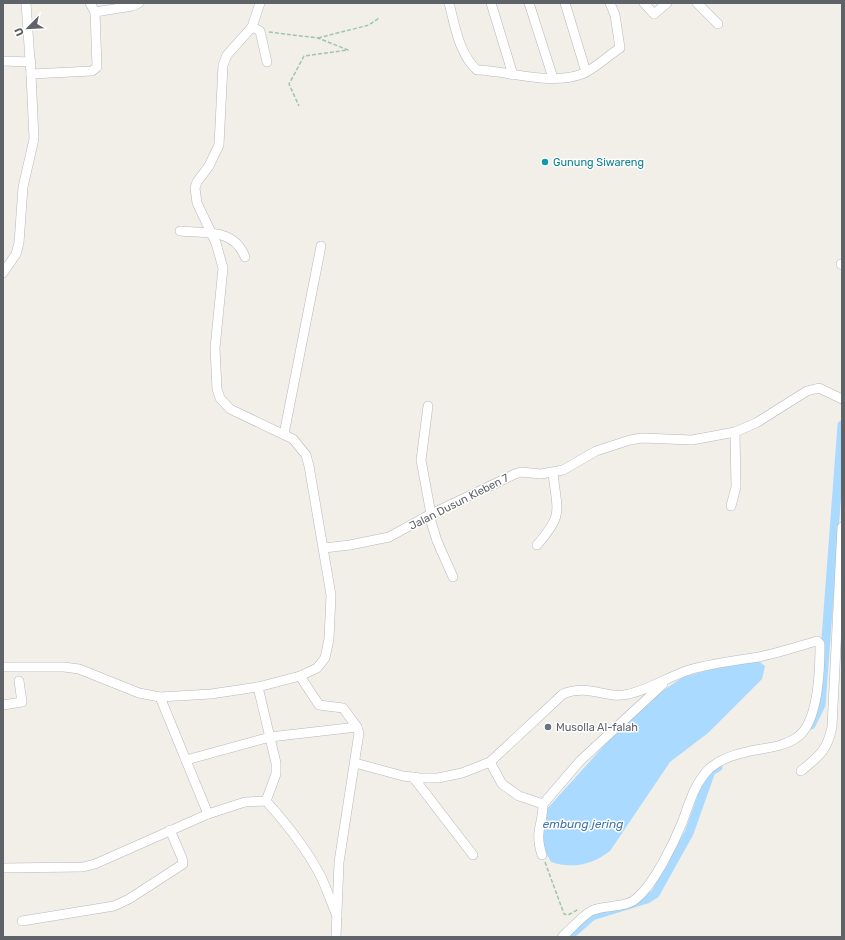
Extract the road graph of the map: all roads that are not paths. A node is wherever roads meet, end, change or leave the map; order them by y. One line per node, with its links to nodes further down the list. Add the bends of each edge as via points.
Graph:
1 (26, 3): 17 (street)
2 (90, 3): 13 (street)
3 (139, 3): 13 (street)
4 (260, 3): 15 (street)
5 (449, 3): 21 (street, via 469,63 477,70)
6 (491, 3): 21 (street)
7 (529, 3): 22 (street)
8 (565, 3): 19 (street)
9 (610, 3): 19 (street, via 615,15 620,48)
10 (644, 3): 11 (street, via 654,14)
11 (667, 3)
12 (697, 3): 14 (street)
13 (95, 12): 20 (street, via 98,60 95,69)
14 (718, 24)
15 (256, 29): 18 (street); 24 (street, via 227,55 223,65 218,145 215,156 195,188 197,203)
16 (3, 61): 17 (street)
17 (30, 62): 20 (street)
18 (267, 62)
19 (586, 72): 22 (street)
20 (31, 74): 27 (street, via 34,138 23,188 19,243 16,254)
21 (513, 75): 22 (street)
22 (553, 78)
23 (180, 231): 24 (street)
24 (212, 233): 26 (street, via 237,242); 31 (street, via 223,268 215,348 217,389 220,398 230,409)
25 (321, 246): 31 (street)
26 (245, 257)
27 (3, 273)
28 (840, 398): 30 (street, Jalan Dusun Kleben 7, via 819,388 807,391 756,424)
29 (428, 406): 34 (street, via 421,460)
30 (735, 432): 32 (street, Jalan Dusun Kleben 7, via 692,440 630,440 596,452); 33 (street, via 736,487)
31 (284, 434): 37 (street, via 294,439 306,455)
32 (553, 473): 34 (street, Jalan Dusun Kleben 7, via 521,472); 36 (street, via 556,521)
33 (731, 506)
34 (430, 514): 37 (street, Jalan Dusun Kleben 7, via 389,537); 38 (street, via 437,541)
35 (842, 527): 39 (street)
36 (537, 545)
37 (324, 548): 41 (street, via 331,594 329,639 322,663)
38 (453, 577)
39 (830, 665): 43 (street, via 817,641 752,658 735,659 688,670); 52 (street, via 832,727 829,740 823,753); 66 (street, via 810,717 799,736 778,745 736,754 716,763 704,775 693,793 668,852 637,899 592,911)
40 (3, 667): 45 (street, via 64,666)
41 (300, 676): 44 (street); 47 (street, via 319,705 343,708)
42 (19, 681): 46 (street, via 22,702)
43 (666, 681): 50 (street, via 628,695 587,689 576,689 563,694); 55 (street, via 580,761)
44 (258, 687): 45 (street, via 211,694); 48 (street)
45 (160, 697): 49 (street)
46 (3, 705)
47 (358, 727): 48 (street); 51 (street, via 360,737)
48 (270, 737): 49 (street); 54 (street, via 276,774)
49 (186, 760): 56 (street)
50 (490, 762): 53 (street, via 447,777); 55 (street, via 502,784 519,796)
51 (355, 763): 53 (street); 62 (street)
52 (801, 771)
53 (413, 777): 58 (street)
54 (266, 801): 56 (street, via 245,802); 61 (street, via 300,842)
55 (543, 804): 59 (street, via 538,830)
56 (208, 814): 57 (street)
57 (170, 830): 60 (street, via 104,861 83,867); 64 (street, via 183,864 129,899 104,909)
58 (473, 855)
59 (542, 855)
60 (3, 868)
61 (320, 875): 62 (street); 63 (street)
62 (337, 875): 63 (street)
63 (337, 916): 65 (street)
64 (22, 921)
65 (336, 937)
66 (562, 937)

